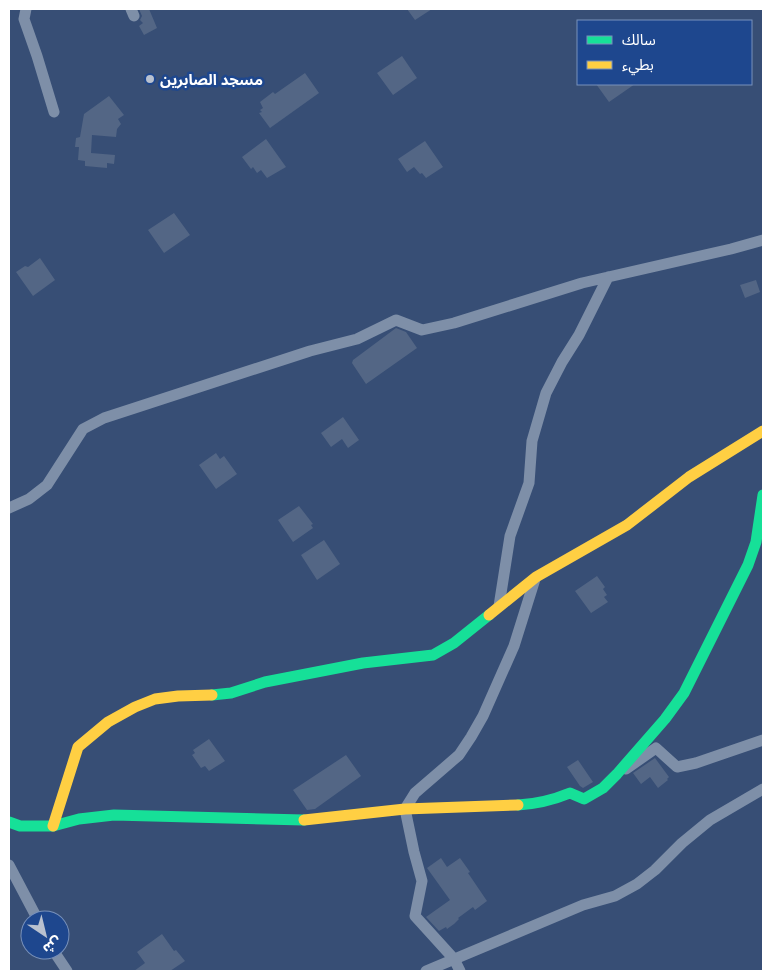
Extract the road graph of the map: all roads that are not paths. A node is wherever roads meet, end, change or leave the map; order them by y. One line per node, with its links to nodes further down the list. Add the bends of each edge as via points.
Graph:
1 (26, 9): 2 (street, via 24,20)
2 (54, 112)
3 (763, 240): 4 (street)
4 (608, 277): 7 (street, via 422,330 396,320 357,339 310,351 104,418 83,429 47,485 29,499); 9 (street, via 546,393 532,441 530,483 510,536)
5 (763, 431): 8 (street, via 689,477 627,525)
6 (763, 495): 11 (street, via 756,542 748,565 684,693)
7 (9, 508)
8 (536, 577): 9 (street); 13 (street, via 514,646 483,716 459,755 415,793)
9 (500, 606): 15 (street, via 433,655 292,676 231,693 155,699 135,707 108,722 78,747)
10 (763, 740): 11 (street, via 677,767 656,748)
11 (617, 774): 13 (street, via 603,788 584,799 570,793 532,804)
12 (763, 789): 19 (street, via 710,820 637,884 615,896 583,905)
13 (405, 809): 15 (street, via 309,820 114,815); 19 (street, via 422,881 415,916)
14 (9, 822): 15 (street, via 20,826)
15 (53, 826)
16 (9, 865): 17 (street)
17 (33, 910)
18 (60, 960): 20 (street)
19 (454, 960): 21 (street); 22 (street)
20 (67, 971)
21 (426, 971)
22 (460, 971)

